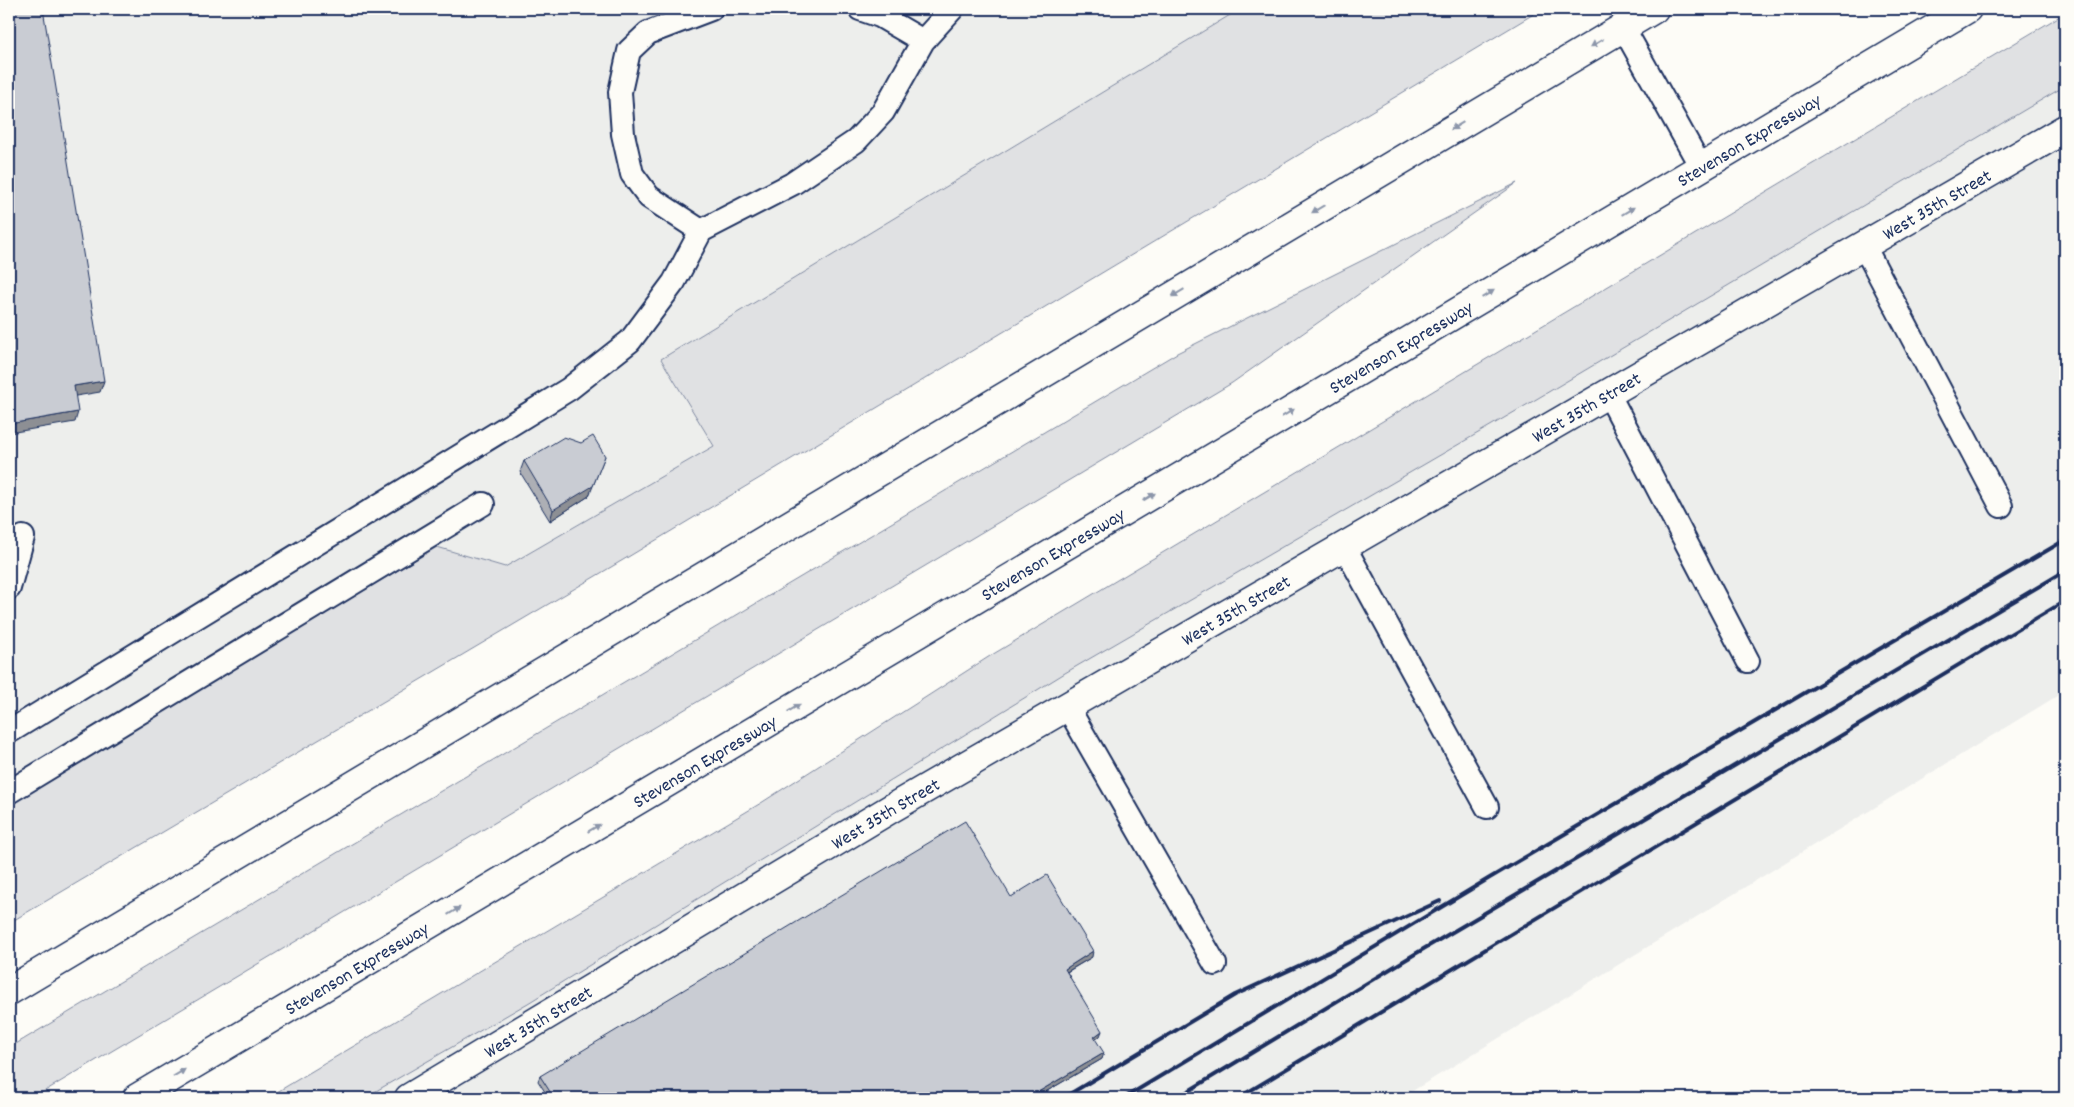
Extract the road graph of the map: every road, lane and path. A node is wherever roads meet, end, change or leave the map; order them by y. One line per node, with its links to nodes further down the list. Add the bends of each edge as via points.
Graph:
1 (711, 9): 10 (lane, via 648,33 629,50 620,92 623,134 632,174 649,197)
2 (860, 9): 7 (lane, via 880,16)
3 (952, 9): 7 (lane)
4 (1654, 9): 6 (main road)
5 (1967, 9): 9 (main road, Stevenson Expressway)
6 (1623, 27): 9 (lane); 24 (main road, one-way to 24)
7 (923, 41): 10 (lane, via 883,112 856,141 792,184)
8 (2065, 129): 11 (main road, West 35th Street)
9 (1701, 167): 25 (main road, Stevenson Expressway, one-way to 9)
10 (701, 231): 20 (lane, via 670,289 630,341 569,389)
11 (1864, 246): 12 (main road, West 35th Street); 14 (lane)
12 (1608, 393): 16 (main road, West 35th Street); 18 (lane)
13 (483, 504): 21 (lane)
14 (2001, 506)
15 (24, 537): 17 (lane)
16 (1344, 546): 19 (main road, West 35th Street); 22 (lane)
17 (9, 588)
18 (1748, 662)
19 (1067, 706): 23 (lane); 26 (main road, West 35th Street)
20 (9, 732)
21 (9, 792)
22 (1487, 807)
23 (1215, 964)
24 (9, 991)
25 (137, 1098)
26 (409, 1098)

